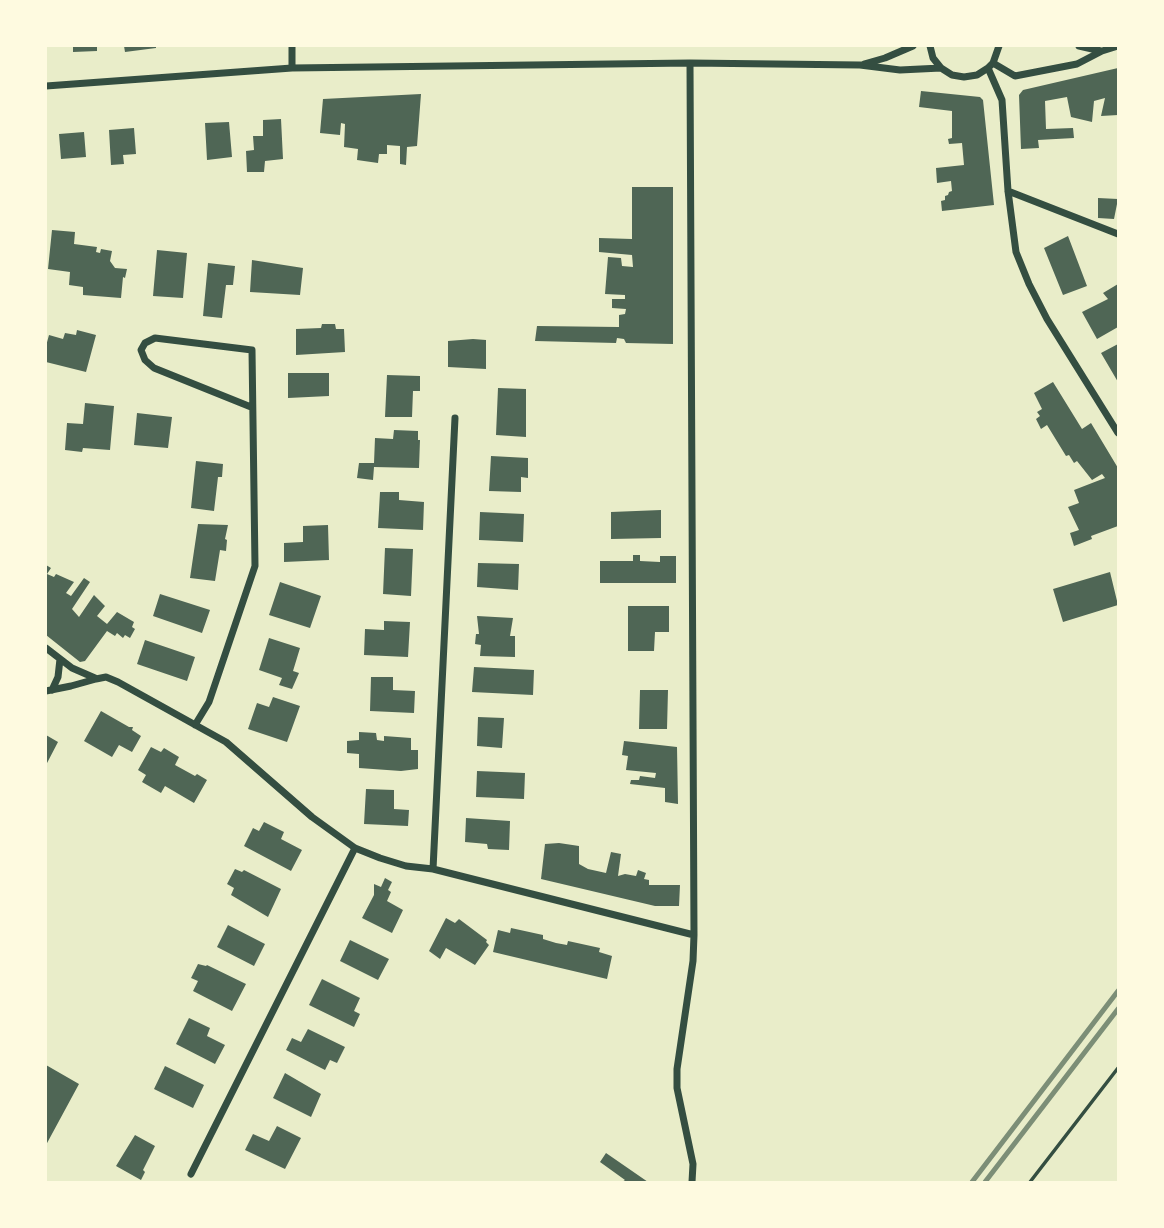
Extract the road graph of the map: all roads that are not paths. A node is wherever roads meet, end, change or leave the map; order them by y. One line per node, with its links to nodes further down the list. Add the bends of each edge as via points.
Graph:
1 (292, 46): 11 (street)
2 (913, 46): 9 (street)
3 (930, 46): 12 (street)
4 (999, 46): 10 (street)
5 (1079, 46): 7 (street)
6 (1118, 46): 7 (street)
7 (1102, 51): 10 (street, via 1077,64 1016,76)
8 (690, 63): 9 (street); 11 (street); 26 (street)
9 (860, 65): 12 (street, via 900,70)
10 (991, 65): 12 (street, via 964,77); 14 (street, via 1002,100)
11 (292, 68): 13 (street)
12 (941, 68)
13 (46, 86)
14 (1008, 191): 15 (street); 18 (street, via 1016,252 1029,284)
15 (1118, 234)
16 (251, 407): 16 (street, via 251,350 155,338 141,350 154,368); 23 (street, via 255,566 209,702)
17 (455, 418): 25 (street)
18 (1118, 433)
19 (46, 648): 20 (street)
20 (60, 659): 21 (street); 22 (street, via 58,677)
21 (96, 678): 22 (street); 23 (street, via 118,682)
22 (49, 691)
23 (195, 725): 24 (street, via 226,742)
24 (355, 848): 25 (street, via 406,866); 27 (street)
25 (433, 869): 26 (street)
26 (694, 936): 28 (street, via 677,1069)
27 (191, 1174)
28 (692, 1182)

